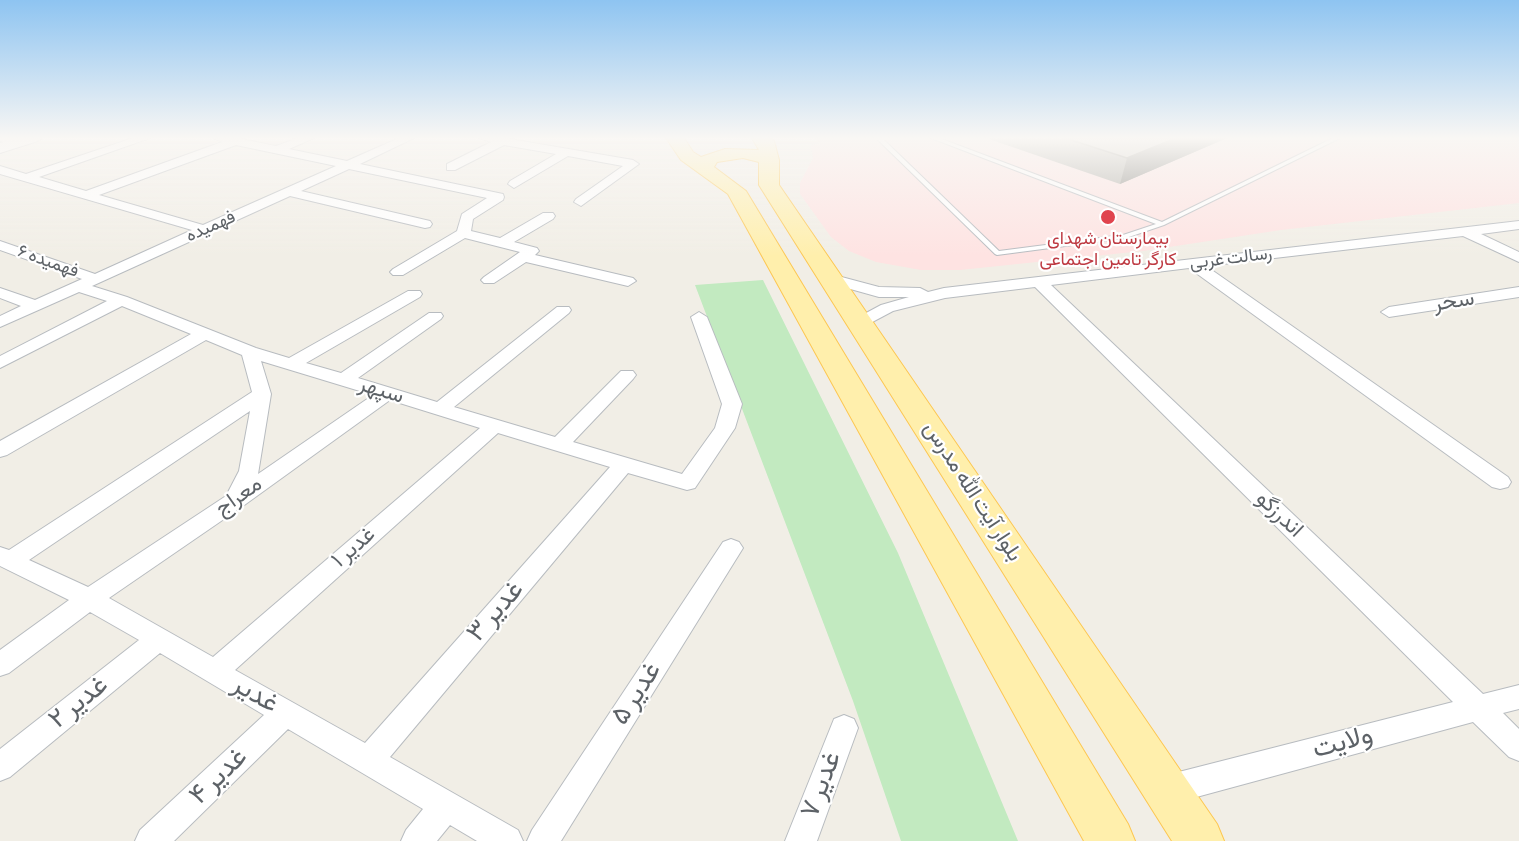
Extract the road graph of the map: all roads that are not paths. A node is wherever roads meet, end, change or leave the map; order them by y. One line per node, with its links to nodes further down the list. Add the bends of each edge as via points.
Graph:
1 (138, 177): 14 (street)
2 (321, 177): 13 (street, فهمیده)
3 (405, 177): 22 (street, via 498,197 466,217)
4 (525, 177): 12 (street)
5 (615, 177): 15 (street)
6 (715, 177): 81 (main road, via 736,191)
7 (768, 177): 30 (main road, بلوار آیت الله مدرس, via 769,185)
8 (919, 177): 18 (lane, via 997,253 1124,237)
9 (1038, 177): 18 (lane)
10 (1257, 177): 18 (lane)
11 (25, 178): 14 (street)
12 (514, 184)
13 (289, 192): 17 (street); 20 (street, فهمیده)
14 (84, 196): 20 (street)
15 (581, 202)
16 (549, 216): 23 (street)
17 (425, 224)
18 (1162, 224)
19 (1519, 225): 21 (street, رسالت غربی)
20 (204, 230): 33 (street, فهمیده)
21 (1464, 231): 26 (street); 27 (street, رسالت غربی)
22 (463, 233): 23 (street); 28 (street)
23 (502, 243): 25 (street, via 532,251)
24 (0, 245): 33 (street, فهمیده ۶)
25 (524, 257): 29 (street); 31 (street)
26 (1519, 258)
27 (1193, 264): 32 (street, رسالت غربی); 59 (street)
28 (398, 272)
29 (489, 280)
30 (834, 280): 36 (street, رسالت غربی, via 879,292); 45 (main road, بلوار آیت الله مدرس)
31 (628, 281)
32 (1039, 282): 36 (street, رسالت غربی); 68 (street, اندرزگو)
33 (87, 283): 38 (street, سپهر); 39 (street, فهمیده)
34 (0, 292): 39 (street)
35 (1519, 292): 41 (street, سحر)
36 (944, 293): 45 (street, رسالت غربی, via 887,308)
37 (414, 294): 49 (street)
38 (121, 300): 46 (street, سپهر); 48 (street)
39 (35, 306): 44 (street, فهمیده)
40 (563, 310): 54 (street)
41 (1389, 312)
42 (435, 316): 51 (street)
43 (699, 317): 58 (street, سپهر, via 732,404 725,428 687,483)
44 (0, 322)
45 (861, 323): 74 (main road, بلوار آیت الله مدرس)
46 (206, 333): 47 (street, سپهر); 57 (street)
47 (250, 352): 49 (street, سپهر); 53 (street)
48 (0, 363)
49 (292, 364): 51 (street, سپهر)
50 (627, 375): 56 (street)
51 (344, 380): 52 (street, سپهر)
52 (388, 393): 54 (street, سپهر); 60 (street, معراج)
53 (262, 394): 60 (street, via 249,471); 62 (street)
54 (440, 409): 55 (street, سپهر)
55 (495, 425): 56 (street, سپهر); 66 (street, غدیر ۱)
56 (559, 444): 58 (street, سپهر)
57 (0, 450)
58 (624, 464): 72 (street, غدیر ۳)
59 (1500, 482)
60 (234, 501): 63 (street, معراج)
61 (731, 548): 79 (street, غدیر ۵)
62 (5, 558): 63 (street, غدیر)
63 (89, 599): 64 (street, غدیر); 65 (street, معراج)
64 (159, 639): 66 (street, غدیر); 73 (street, غدیر ۲)
65 (0, 664)
66 (214, 672): 69 (street, غدیر)
67 (1519, 697): 68 (street, ولایت)
68 (1478, 707): 71 (street, اندرزگو); 74 (street, ولایت)
69 (286, 713): 72 (street, غدیر); 76 (street, غدیر ۴)
70 (844, 728): 80 (street, غدیر ۷)
71 (1519, 748)
72 (368, 761): 75 (street, غدیر)
73 (0, 767)
74 (1167, 790): 82 (main road, بلوار آیت الله مدرس)
75 (446, 806): 77 (street); 78 (street, غدیر)
76 (152, 841)
77 (417, 841)
78 (507, 841)
79 (543, 841)
80 (801, 841)
81 (1111, 841)
82 (1200, 841)

